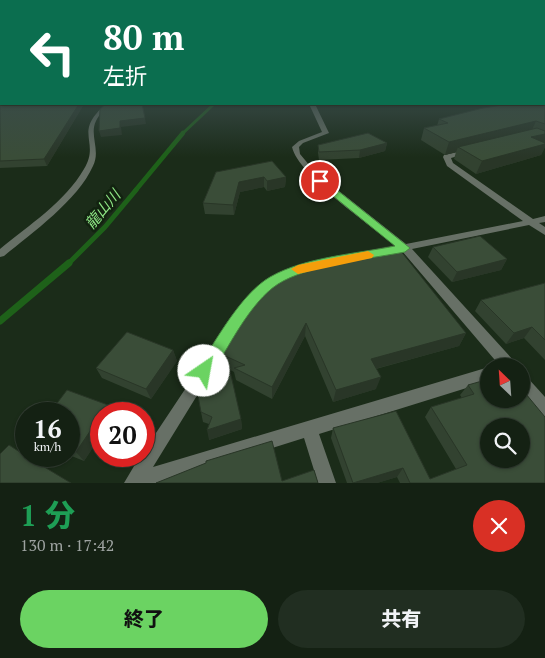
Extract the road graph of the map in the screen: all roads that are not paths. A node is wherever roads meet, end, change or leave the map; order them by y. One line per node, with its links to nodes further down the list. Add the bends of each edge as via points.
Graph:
1 (100, 113): 8 (lane, via 89,131 94,144 94,160 85,174 38,223)
2 (316, 113): 7 (lane, via 326,133 295,146 297,154 322,184)
3 (475, 150): 5 (lane, via 447,157 450,164)
4 (545, 219): 5 (lane)
5 (531, 222): 6 (lane); 7 (lane)
6 (545, 232)
7 (405, 248): 9 (lane); 11 (lane)
8 (0, 254)
9 (376, 254)
10 (309, 266): 16 (lane, via 273,281 245,308)
11 (502, 358)
12 (480, 377): 15 (lane)
13 (530, 392): 14 (lane)
14 (545, 409)
15 (308, 429): 16 (lane); 17 (lane)
16 (133, 482)
17 (327, 483)

